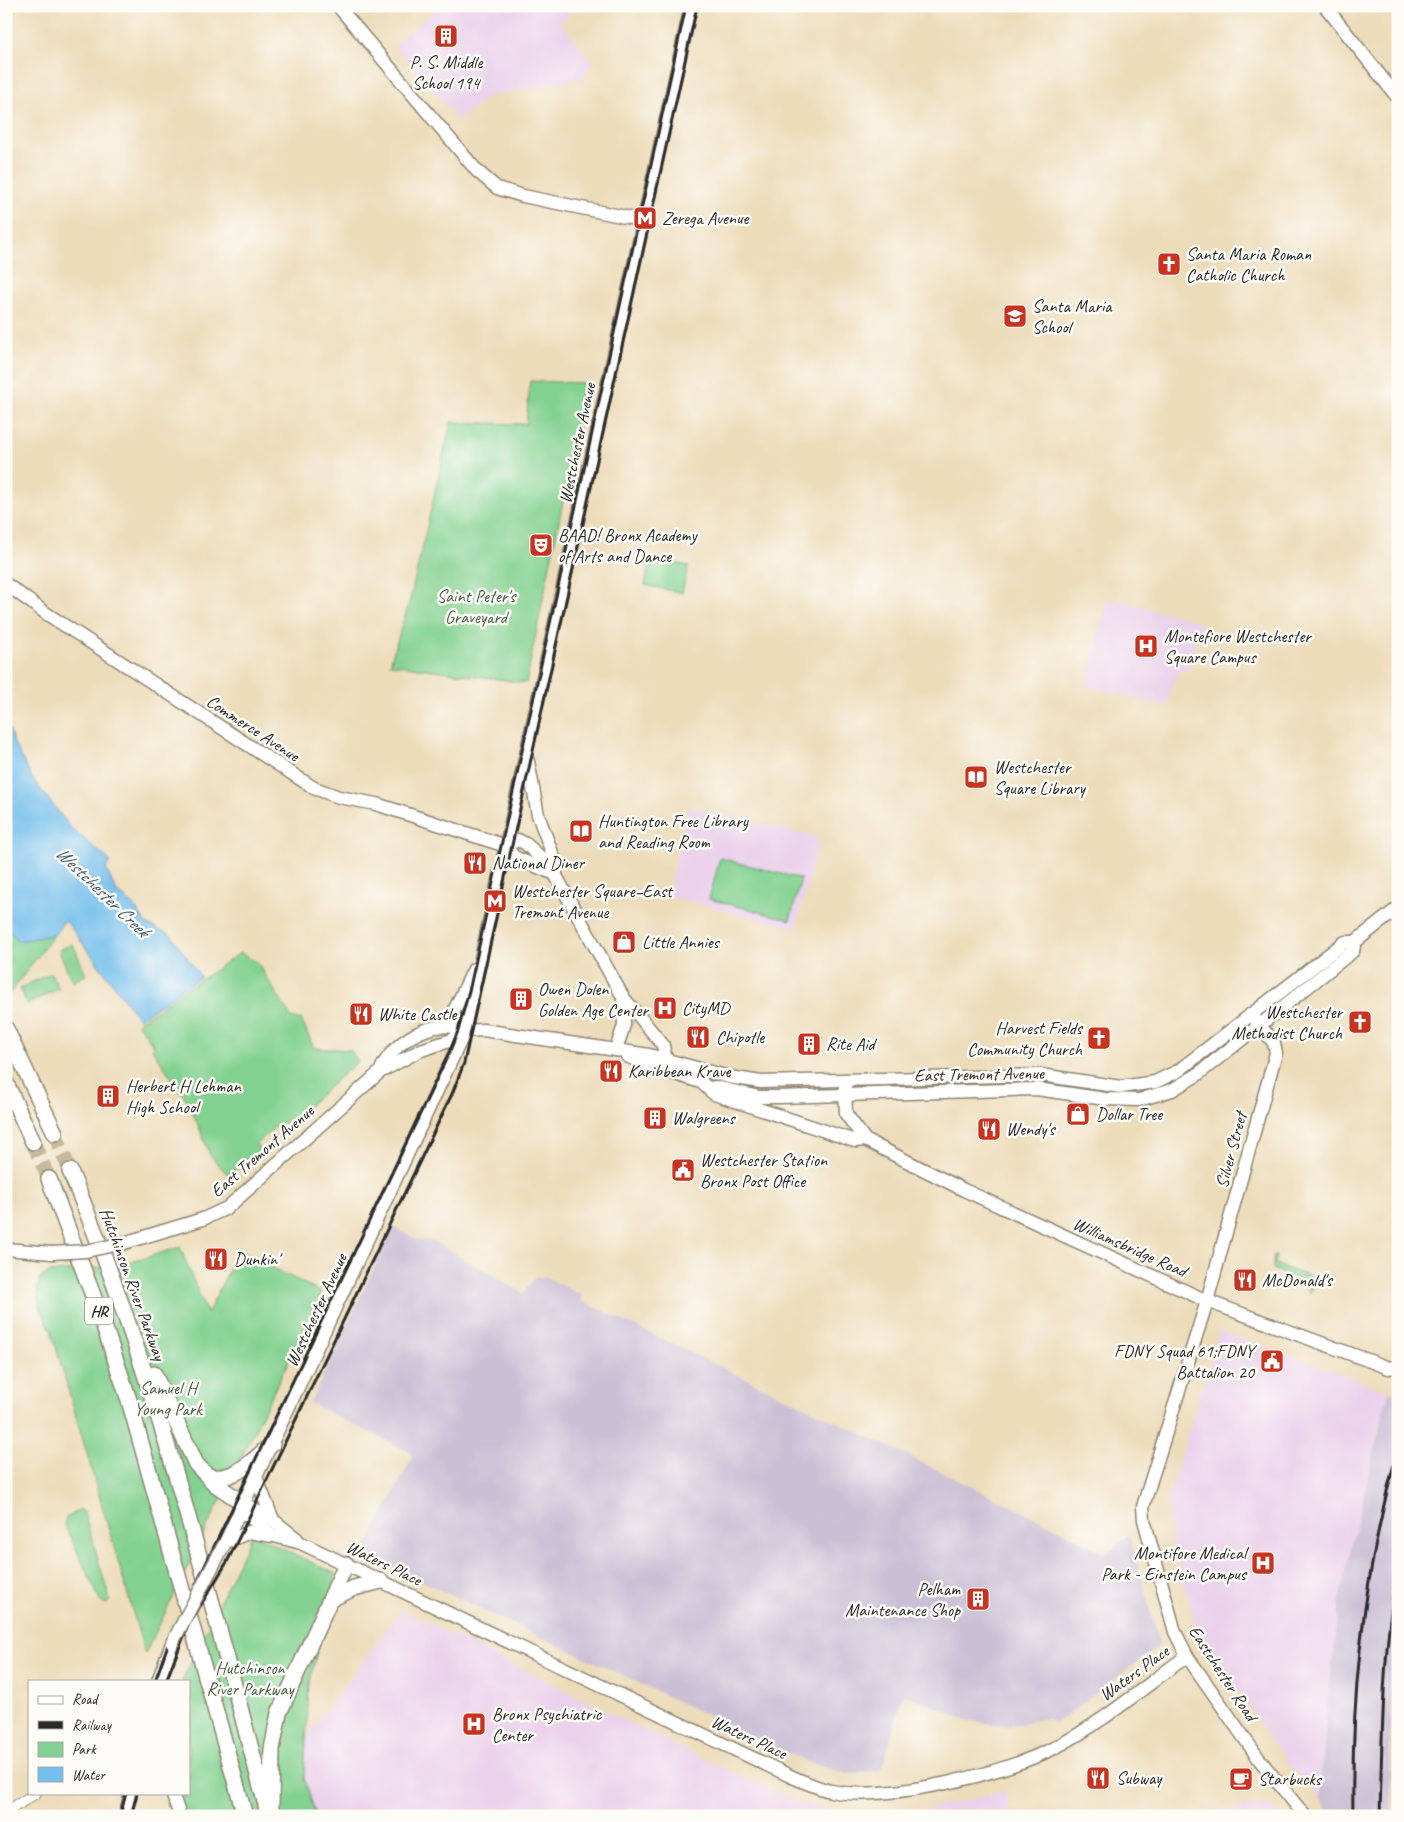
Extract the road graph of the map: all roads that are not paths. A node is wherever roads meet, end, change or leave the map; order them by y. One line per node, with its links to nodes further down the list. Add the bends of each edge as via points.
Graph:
1 (338, 6): 5 (main road, via 477,171 496,188)
2 (691, 6): 5 (main road, Westchester Avenue)
3 (1325, 6): 4 (main road)
4 (1398, 98)
5 (645, 221): 7 (main road, Westchester Avenue)
6 (6, 584): 8 (main road, Commerce Avenue, via 48,615 314,788 386,807)
7 (527, 754): 8 (main road, Westchester Avenue); 10 (main road, via 538,816 557,866)
8 (506, 846): 9 (main road, via 514,857); 10 (main road, via 518,840 526,844 551,867); 11 (main road, Westchester Avenue)
9 (523, 860): 10 (main road); 11 (main road)
10 (556, 876): 14 (main road)
11 (499, 879): 13 (main road, Westchester Avenue)
12 (1398, 908): 15 (main road, East Tremont Avenue, via 1355,942 1345,942)
13 (484, 946): 16 (main road, Westchester Avenue, via 452,1016); 18 (main road, Westchester Avenue)
14 (623, 996): 19 (main road, via 624,1025); 20 (main road, via 663,1045)
15 (1255, 1020): 22 (main road, East Tremont Avenue, via 1178,1071 1140,1086 1121,1087 1040,1075); 25 (main road, East Tremont Avenue, via 1188,1082 1139,1100 1105,1099 1037,1088); 32 (main road, Silver Street, via 1274,1043 1276,1053)
16 (442, 1026): 18 (main road, East Tremont Avenue, via 457,1026); 21 (main road, East Tremont Avenue, via 422,1031 407,1040 385,1059)
17 (6, 1029): 26 (highway)
18 (465, 1031): 19 (main road, via 483,1030); 21 (main road, East Tremont Avenue); 36 (main road, Westchester Avenue)
19 (616, 1050): 20 (main road)
20 (667, 1066): 22 (main road, East Tremont Avenue, via 772,1083); 24 (main road, East Tremont Avenue)
21 (380, 1072): 31 (main road, East Tremont Avenue, bridge, via 227,1208 203,1219 86,1251 52,1253)
22 (845, 1081): 25 (main road, Williamsbridge Road)
23 (6, 1083): 28 (highway)
24 (709, 1088): 25 (main road, East Tremont Avenue, via 759,1096); 27 (main road, Williamsbridge Road, via 714,1094 806,1126 855,1141)
25 (845, 1094): 27 (main road, Williamsbridge Road, via 846,1114)
26 (55, 1134)
27 (865, 1140): 32 (main road, Williamsbridge Road, via 964,1190)
28 (33, 1142)
29 (70, 1171): 33 (highway, Hutchinson River Parkway / HR)
30 (49, 1180): 55 (highway, HR, via 121,1375)
31 (6, 1249)
32 (1207, 1301): 34 (main road, Williamsbridge Road); 47 (main road, Eastchester Road, via 1143,1508 1146,1534 1175,1632)
33 (132, 1333): 37 (highway, via 192,1458); 56 (highway, Hutchinson River Parkway / HR)
34 (1393, 1367): 35 (main road, Williamsbridge Road)
35 (1398, 1378)
36 (272, 1444): 37 (highway, via 247,1466 232,1474 217,1478); 38 (main road, Westchester Avenue)
37 (208, 1476): 39 (highway)
38 (256, 1477): 39 (main road, Westchester Avenue); 40 (main road)
39 (242, 1507): 40 (main road, Waters Place); 41 (main road, Waters Place); 42 (main road, Westchester Avenue)
40 (273, 1520): 43 (main road, Waters Place)
41 (274, 1536): 42 (main road, via 249,1532); 43 (main road, Waters Place)
42 (225, 1543): 48 (main road, Westchester Avenue, bridge, via 172,1643)
43 (302, 1543): 44 (main road, Waters Place)
44 (346, 1564): 45 (main road, Waters Place); 46 (highway)
45 (381, 1581): 46 (highway, via 354,1588); 47 (main road, Waters Place, via 788,1775 832,1791 902,1791 1023,1761 1068,1741)
46 (331, 1599): 56 (highway, via 287,1690 274,1728)
47 (1187, 1656): 57 (main road, Eastchester Road, via 1259,1759)
48 (158, 1680)
49 (34, 1794): 53 (street)
50 (139, 1794): 52 (main road)
51 (172, 1795): 54 (main road)
52 (128, 1805)
53 (6, 1812)
54 (180, 1816)
55 (245, 1816)
56 (270, 1816)
57 (1305, 1816)

